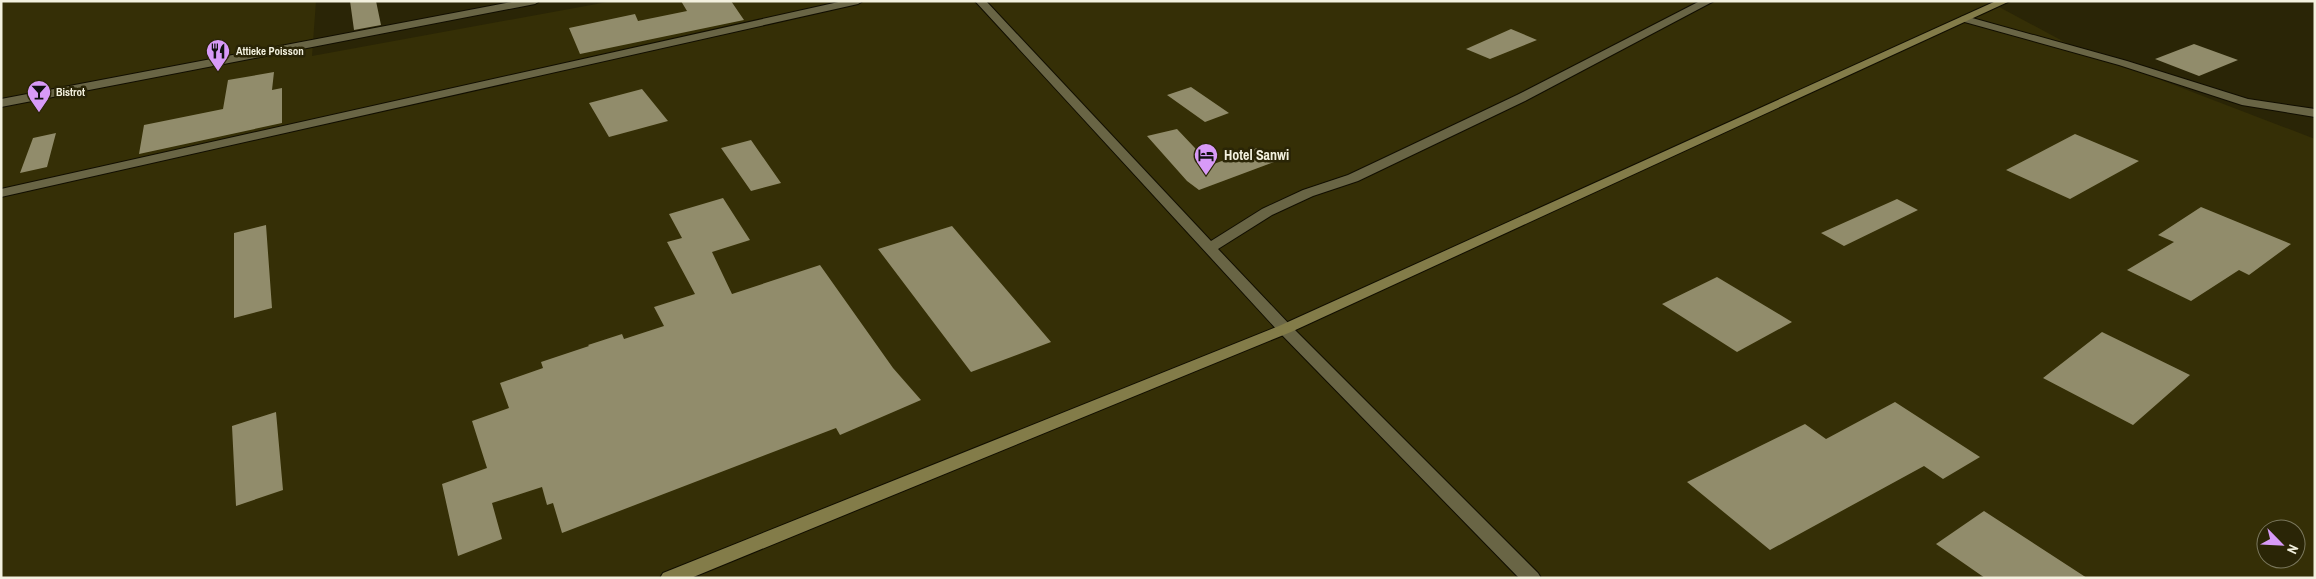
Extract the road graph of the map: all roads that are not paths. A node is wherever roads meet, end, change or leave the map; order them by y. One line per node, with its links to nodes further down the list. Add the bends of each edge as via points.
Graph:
1 (535, 1): 7 (street)
2 (858, 1): 9 (street)
3 (980, 1): 10 (street)
4 (1709, 1): 10 (street, via 1396,158 1267,212)
5 (2005, 1): 6 (street)
6 (1966, 19): 8 (street, via 2246,102); 11 (street)
7 (1, 103)
8 (2315, 113)
9 (1, 193)
10 (1211, 247): 11 (street)
11 (1285, 329): 12 (street); 13 (street)
12 (670, 578)
13 (1531, 578)

